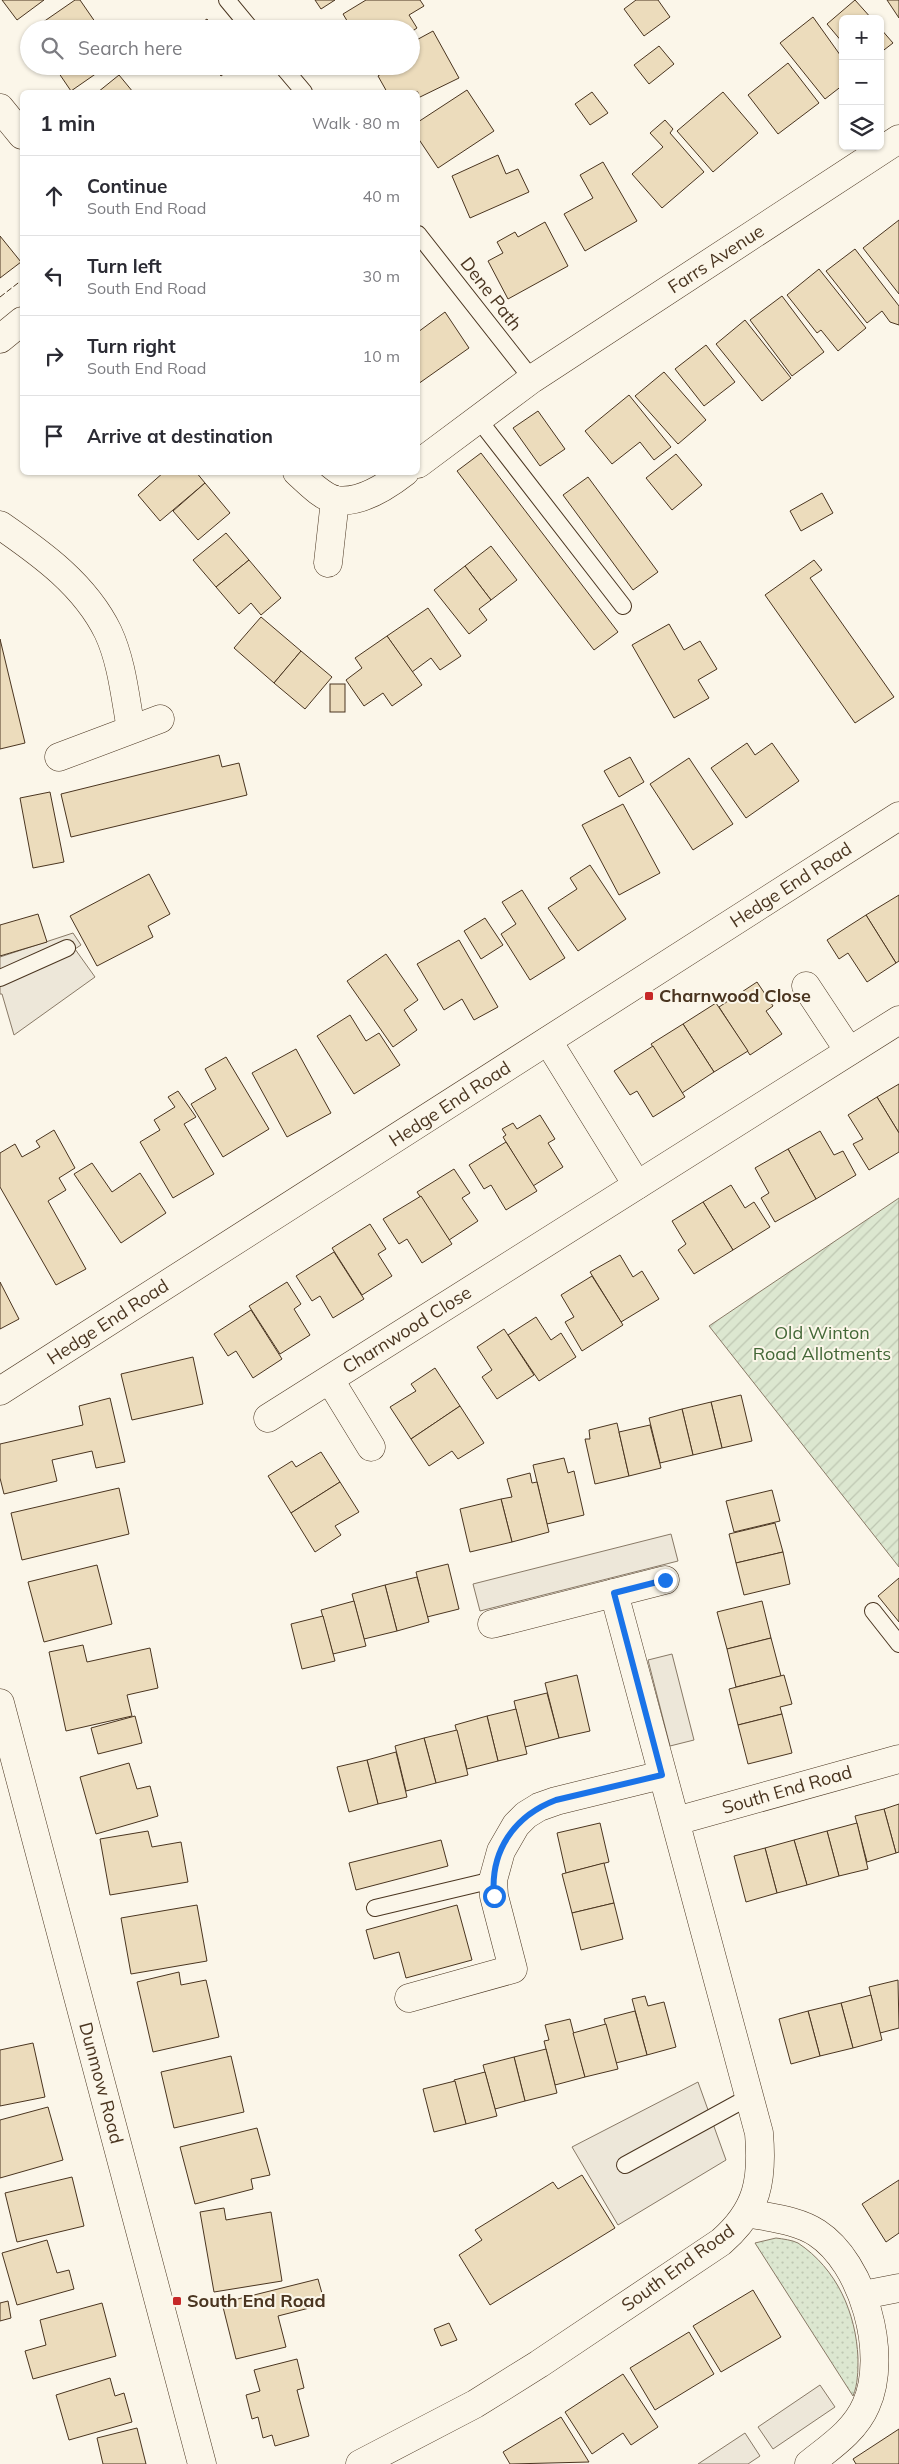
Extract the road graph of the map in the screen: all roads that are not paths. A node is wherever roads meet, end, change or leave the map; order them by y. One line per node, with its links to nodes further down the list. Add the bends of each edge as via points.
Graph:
1 (227, 0): 2 (lane)
2 (244, 20)
3 (290, 75): 4 (lane)
4 (302, 90)
5 (0, 108): 6 (street)
6 (20, 133)
7 (899, 138): 11 (street, Farrs Avenue)
8 (420, 237): 11 (lane, Dene Path)
9 (20, 323): 10 (street)
10 (0, 339)
11 (532, 379): 12 (street, Farrs Avenue)
12 (479, 420): 13 (street, Farrs Avenue); 19 (lane)
13 (420, 463)
14 (301, 475): 16 (street)
15 (401, 475): 16 (street, via 387,486 356,498)
16 (335, 500): 18 (street)
17 (0, 526): 21 (street, via 52,563 91,604 108,632 118,662)
18 (328, 563)
19 (623, 606)
20 (160, 719): 21 (street)
21 (131, 729): 22 (street)
22 (59, 757)
23 (899, 816): 28 (street, Hedge End Road)
24 (67, 948): 25 (lane)
25 (0, 978)
26 (806, 986): 29 (street)
27 (899, 1020): 29 (street, Charnwood Close)
28 (548, 1041): 30 (street); 32 (street, Hedge End Road)
29 (849, 1051): 30 (street, Charnwood Close)
30 (637, 1185): 31 (street, Charnwood Close)
31 (330, 1380): 33 (street, Charnwood Close); 34 (street, Charnwood Close)
32 (0, 1391)
33 (268, 1418)
34 (371, 1447)
35 (665, 1580): 36 (street)
36 (614, 1593): 38 (street); 42 (street, South End Road)
37 (873, 1611): 39 (lane)
38 (492, 1624)
39 (899, 1644)
40 (0, 1703): 52 (street, Dunmow Road)
41 (899, 1759): 43 (street, South End Road)
42 (662, 1775): 43 (street, South End Road); 44 (street, via 556,1800 526,1815 507,1838)
43 (676, 1822): 47 (street, South End Road)
44 (492, 1880): 45 (lane); 46 (street, via 514,1969)
45 (375, 1908)
46 (409, 1998)
47 (749, 2097): 48 (lane); 49 (street, South End Road, via 761,2158 755,2196)
48 (624, 2165)
49 (748, 2213): 51 (street, via 800,2224 817,2232 834,2246); 53 (street, South End Road, via 721,2242 539,2364 475,2404)
50 (899, 2288): 51 (street)
51 (863, 2295): 54 (street, via 874,2367 866,2404 857,2421 839,2441)
52 (202, 2464)
53 (360, 2464)
54 (808, 2464)

